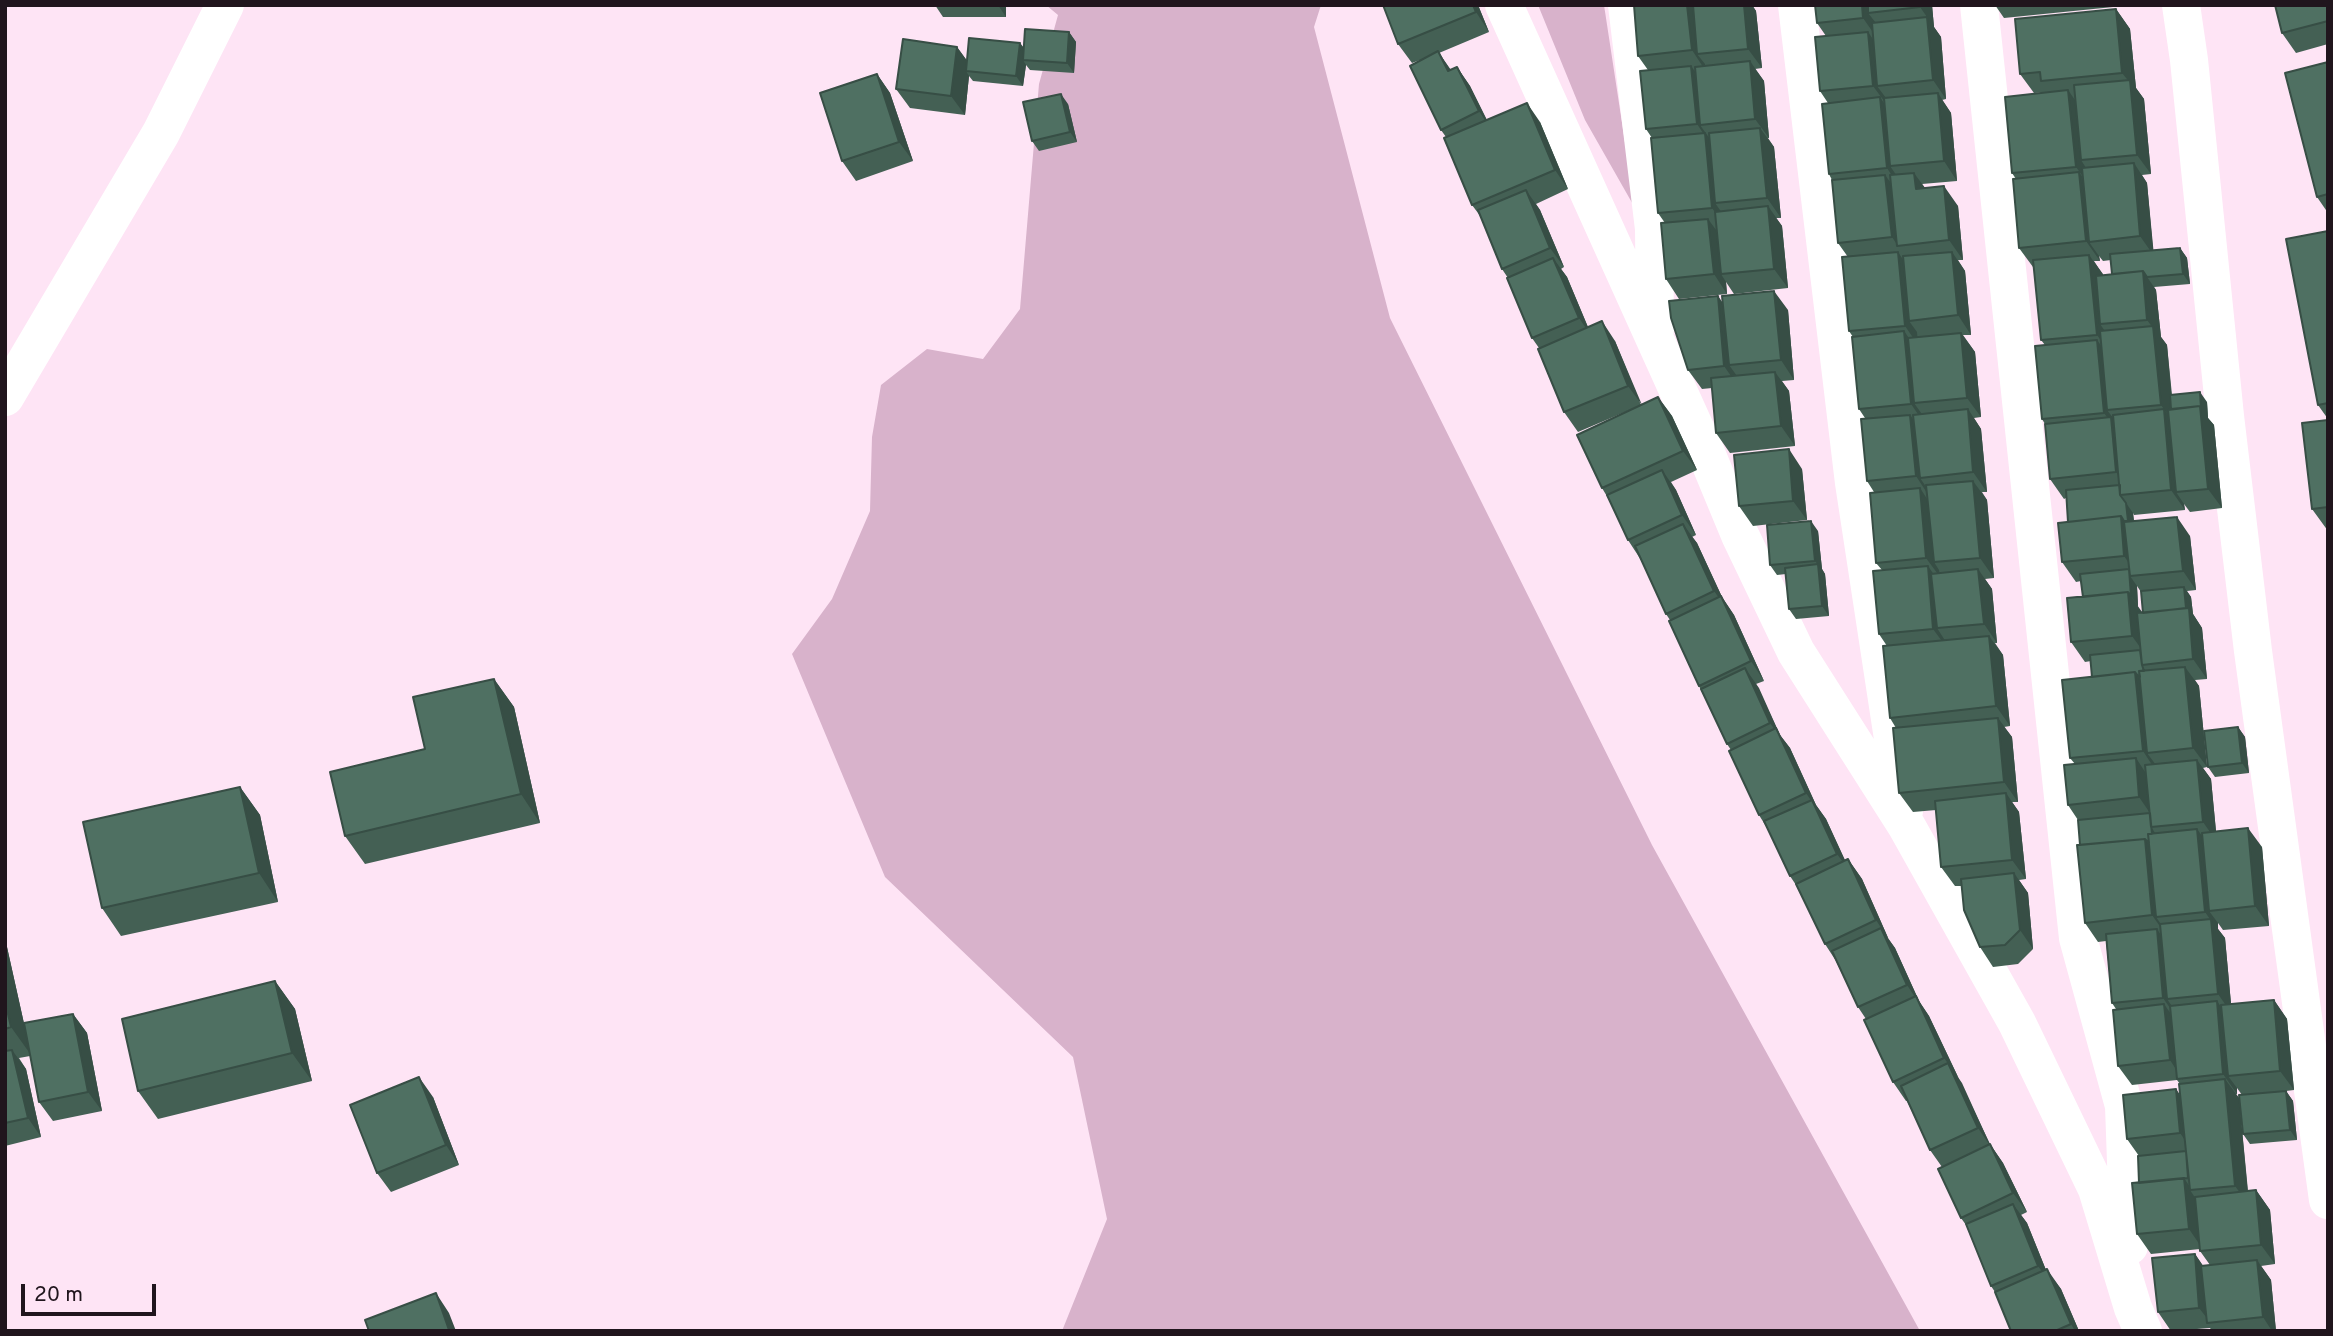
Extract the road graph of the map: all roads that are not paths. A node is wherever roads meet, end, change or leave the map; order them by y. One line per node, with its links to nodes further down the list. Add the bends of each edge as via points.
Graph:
1 (225, 5): 8 (street, via 161,133)
2 (1504, 5): 7 (street)
3 (1627, 5): 7 (street, via 1654,229)
4 (1797, 5): 9 (street, via 1854,483)
5 (1979, 5): 11 (street, via 2078,938 2124,1105)
6 (2181, 5): 10 (street, via 2251,637)
7 (1654, 342): 9 (street, via 1796,652)
8 (5, 397)
9 (1906, 825): 11 (street, via 2017,1023 2097,1189)
10 (2328, 1200)
11 (2138, 1319)

